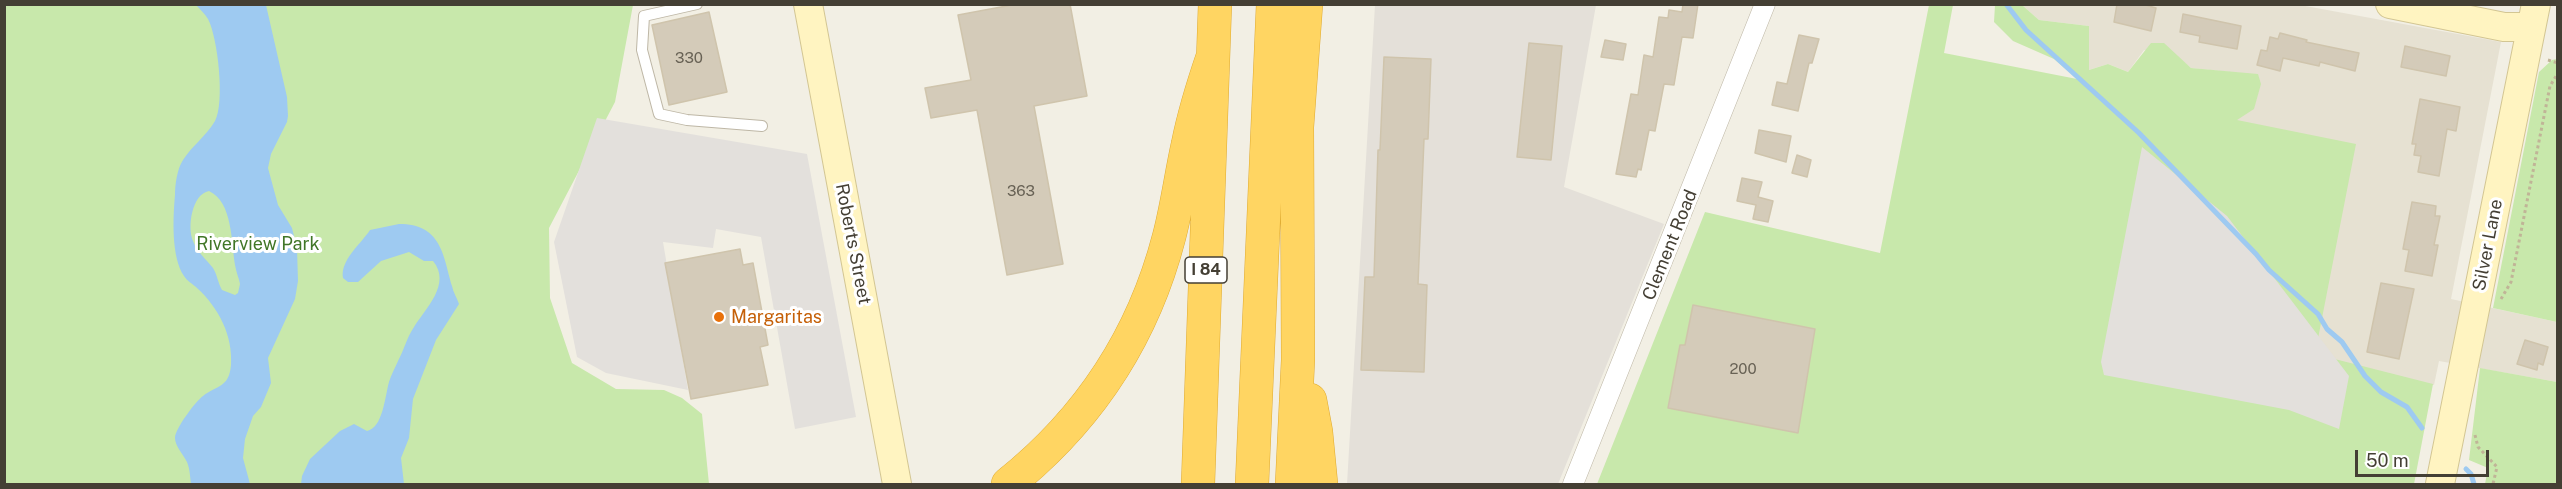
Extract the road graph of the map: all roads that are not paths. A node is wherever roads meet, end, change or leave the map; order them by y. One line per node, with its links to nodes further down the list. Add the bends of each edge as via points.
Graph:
1 (697, 4): 12 (lane, via 644,16 642,50 659,114)
2 (808, 4): 15 (main road, Roberts Street)
3 (1215, 4): 11 (highway, I 84)
4 (1254, 4): 18 (highway)
5 (1273, 4): 19 (highway)
6 (1285, 4): 13 (highway)
7 (1306, 4): 13 (highway)
8 (1765, 4): 22 (street, Clement Road)
9 (2390, 4): 10 (main road, via 2504,27)
10 (2534, 16): 23 (main road, Silver Lane)
11 (1213, 56): 16 (highway, via 1195,112 1169,237 1137,327 1109,377 1086,407 1050,447); 17 (highway, I 84)
12 (762, 126)
13 (1297, 127): 14 (highway)
14 (1298, 360): 20 (highway); 21 (highway, via 1314,421)
15 (897, 484)
16 (1008, 484)
17 (1198, 484)
18 (1233, 484)
19 (1252, 484)
20 (1292, 484)
21 (1321, 484)
22 (1573, 484)
23 (2440, 484)

